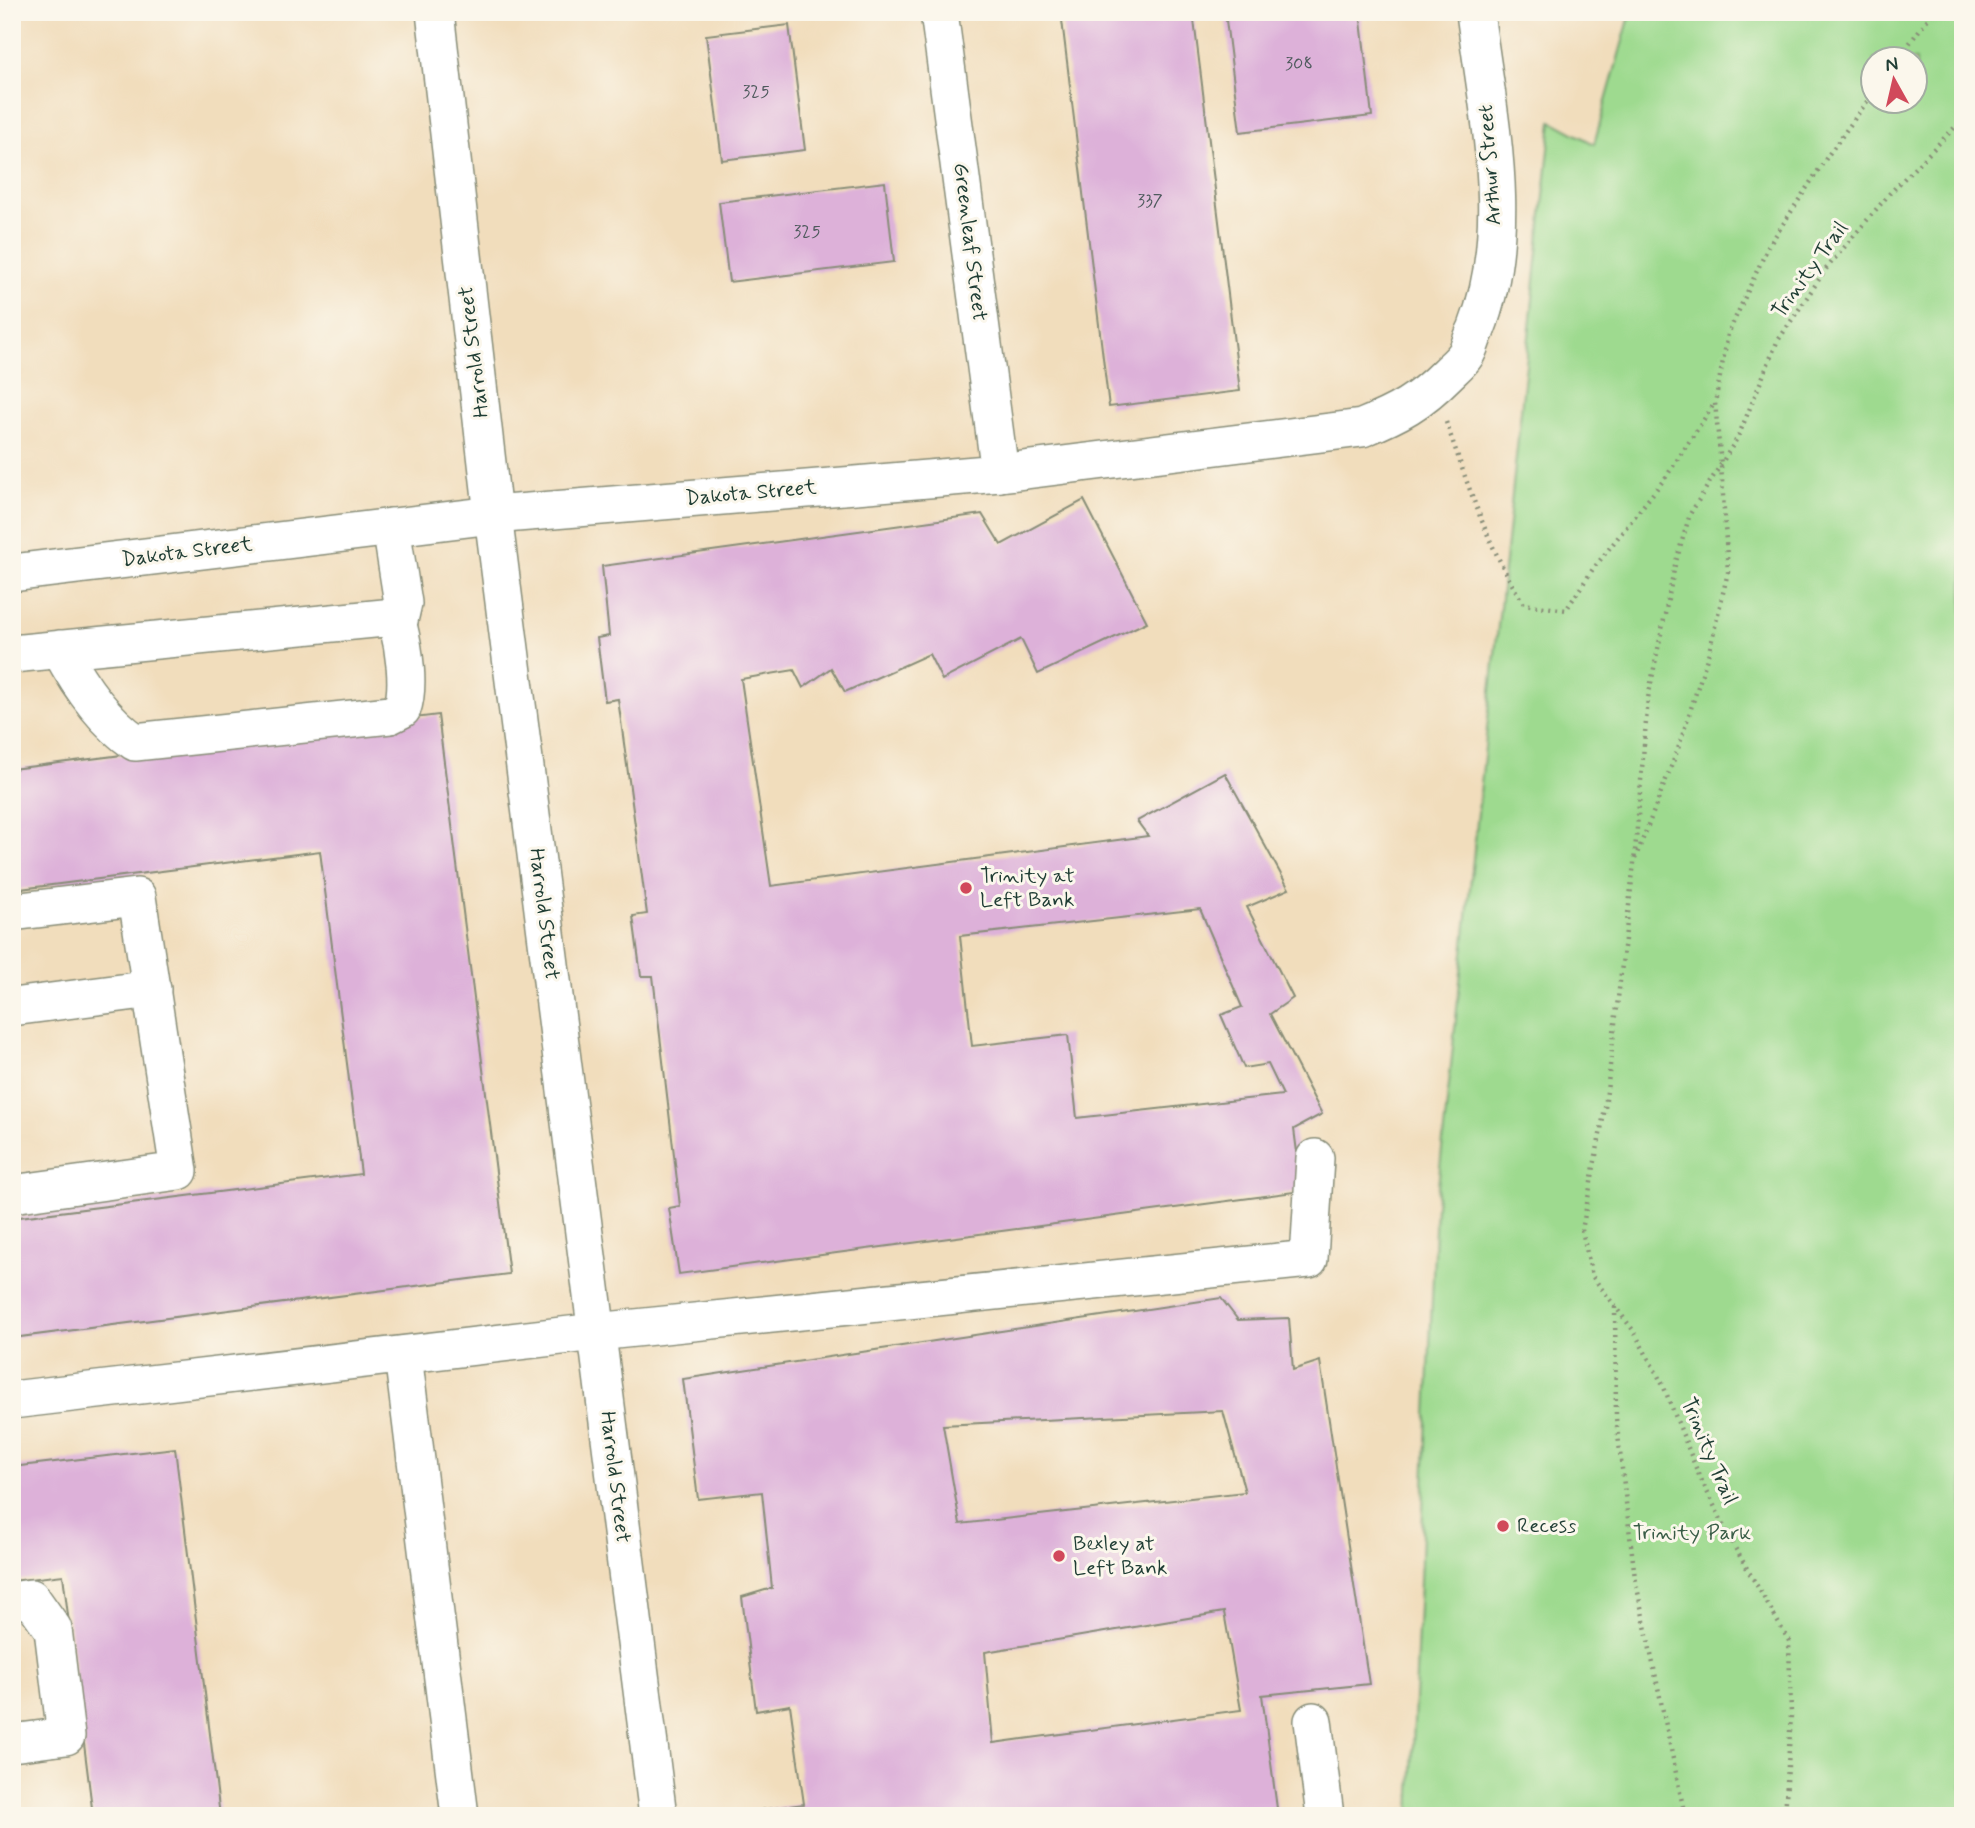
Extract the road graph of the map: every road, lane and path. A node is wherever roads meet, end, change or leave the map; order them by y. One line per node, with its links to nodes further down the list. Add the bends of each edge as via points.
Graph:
1 (435, 12): 13 (street, Harrold Street)
2 (939, 12): 12 (street, Greenleaf Street)
3 (1475, 12): 8 (street, Arthur Street, via 1497,202 1496,244 1491,280)
4 (1933, 12): 5 (path)
5 (1908, 46)
6 (1860, 111): 10 (path, Trinity Trail, via 1768,247 1728,334)
7 (1963, 120): 11 (path, Trinity Trail, via 1890,193 1826,269 1777,342 1738,437)
8 (1465, 355): 9 (street, Dakota Street)
9 (1433, 388): 10 (path, via 1504,574 1524,604 1566,610); 12 (street, Dakota Street, via 1400,412 1362,428)
10 (1715, 404): 11 (path, Trinity Trail)
11 (1721, 465): 19 (path, Trinity Trail, via 1690,514 1675,565 1648,698); 19 (path, Trinity Trail, via 1728,572 1678,749)
12 (1000, 472): 13 (street, Dakota Street)
13 (493, 515): 14 (street, Dakota Street); 26 (street, Harrold Street)
14 (391, 527): 15 (street, Dakota Street); 16 (street, via 403,603)
15 (12, 573)
16 (398, 625): 17 (street, via 384,618); 17 (street, via 406,698 402,709 390,716 135,742 118,731 73,674)
17 (60, 649): 18 (street)
18 (12, 654)
19 (1634, 863): 25 (path, Trinity Trail, via 1605,1108 1582,1230 1592,1276)
20 (12, 912): 21 (street, via 137,897)
21 (152, 989): 22 (street); 24 (street, via 179,1171)
22 (12, 1007)
23 (1315, 1158): 26 (street, via 1309,1259)
24 (12, 1194)
25 (1615, 1306): 35 (path, via 1616,1418 1634,1578); 36 (path, Trinity Trail, via 1663,1385 1698,1473 1789,1642 1791,1715)
26 (596, 1332): 27 (street); 33 (street, Harrold Street)
27 (403, 1354): 28 (street); 32 (street)
28 (12, 1400)
29 (12, 1601): 31 (street, via 31,1598 53,1629 66,1736)
30 (1313, 1721): 34 (street)
31 (12, 1743)
32 (460, 1816)
33 (659, 1816)
34 (1325, 1816)
35 (1685, 1816)
36 (1785, 1816)

